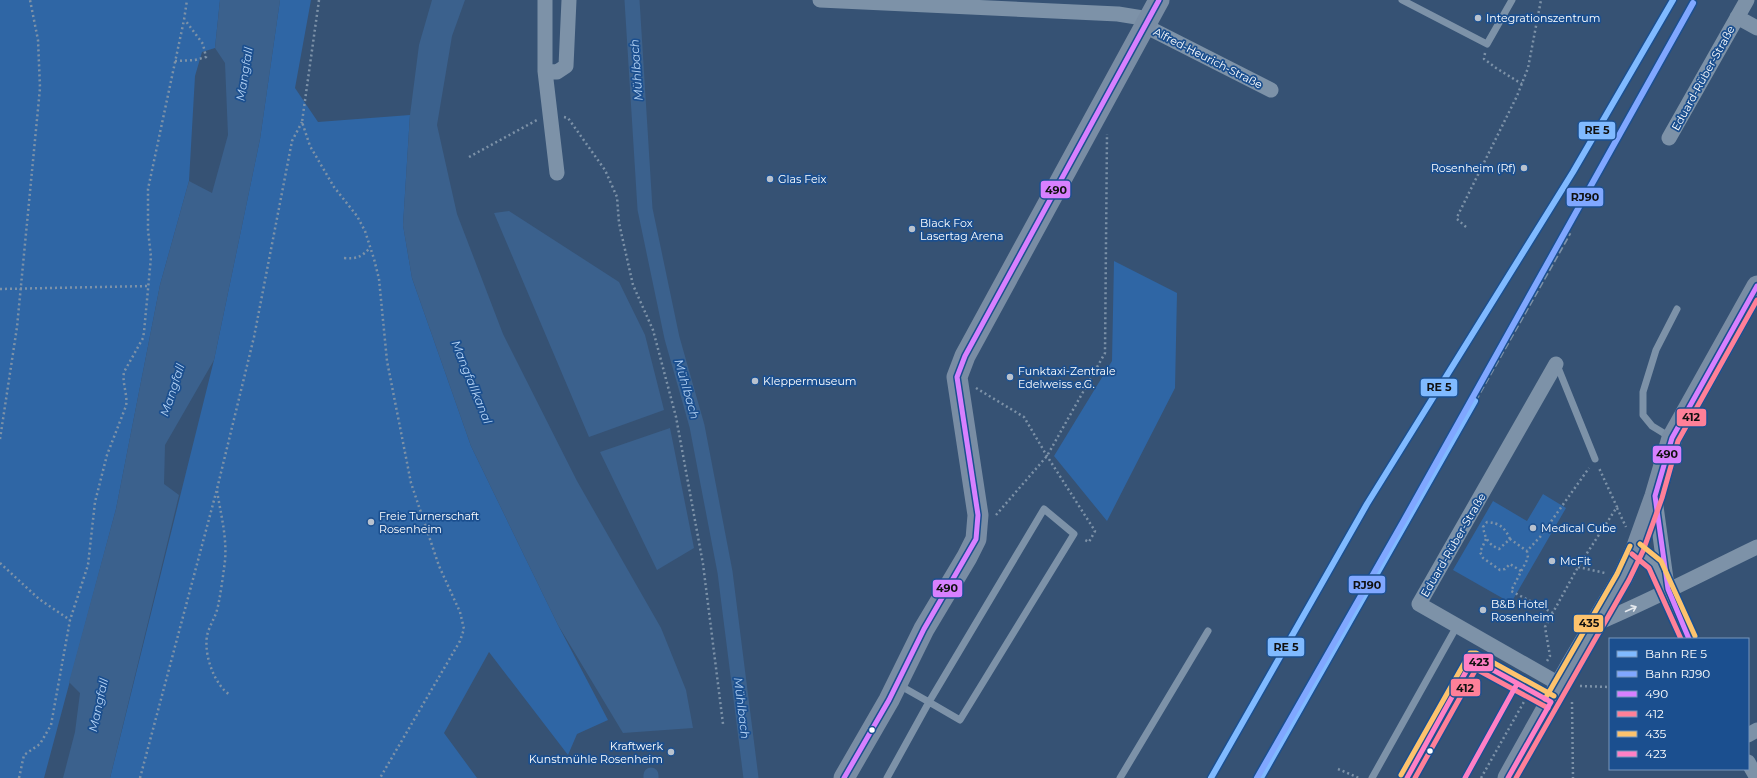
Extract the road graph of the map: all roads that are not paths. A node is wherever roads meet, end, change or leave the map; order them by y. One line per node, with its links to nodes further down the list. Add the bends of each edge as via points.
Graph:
1 (545, 0): 12 (street)
2 (569, 0): 12 (street, via 566,66 557,72)
3 (820, 0): 8 (street, Alfred-Heurich-Straße)
4 (1159, 0): 10 (street)
5 (1402, 0): 6 (lane, via 1487,44)
6 (1512, 0)
7 (1747, 0): 9 (street, Eduard-Rüber-Straße)
8 (953, 3): 10 (street, Alfred-Heurich-Straße, via 1118,14)
9 (1737, 17): 11 (street, Eduard-Rüber-Straße); 14 (street, Eduard-Rüber-Straße)
10 (1147, 23): 13 (street, Alfred-Heurich-Straße); 29 (street, via 965,356 957,377 978,515 976,539 924,629)
11 (1757, 28)
12 (545, 71): 15 (street)
13 (1271, 90)
14 (1669, 138)
15 (557, 173)
16 (1757, 286): 19 (street)
17 (1677, 309): 19 (lane, via 1656,350 1643,392 1643,415 1652,426)
18 (1556, 364): 20 (lane); 26 (street, Eduard-Rüber-Straße, via 1448,564 1419,604)
19 (1672, 438): 21 (street)
20 (1596, 459)
21 (1655, 496): 23 (street); 24 (street)
22 (1757, 547): 24 (street)
23 (1636, 549): 24 (street, via 1655,564); 25 (street, via 1624,577)
24 (1668, 590): 25 (street, one-way to 24); 28 (street)
25 (1595, 624): 31 (street)
26 (1457, 626): 31 (street, Eduard-Rüber-Straße); 37 (lane)
27 (1208, 631): 36 (lane)
28 (1689, 638)
29 (897, 684): 32 (lane); 34 (street)
30 (1517, 684): 31 (lane); 38 (lane, via 1473,659); 39 (lane)
31 (1563, 688): 40 (street)
32 (929, 702): 32 (lane, via 1044,509 1074,534 960,720); 35 (lane)
33 (1749, 764): 41 (street)
34 (844, 778)
35 (887, 778)
36 (1120, 778)
37 (1372, 778)
38 (1407, 778)
39 (1465, 778)
40 (1508, 778)
41 (1756, 778)

